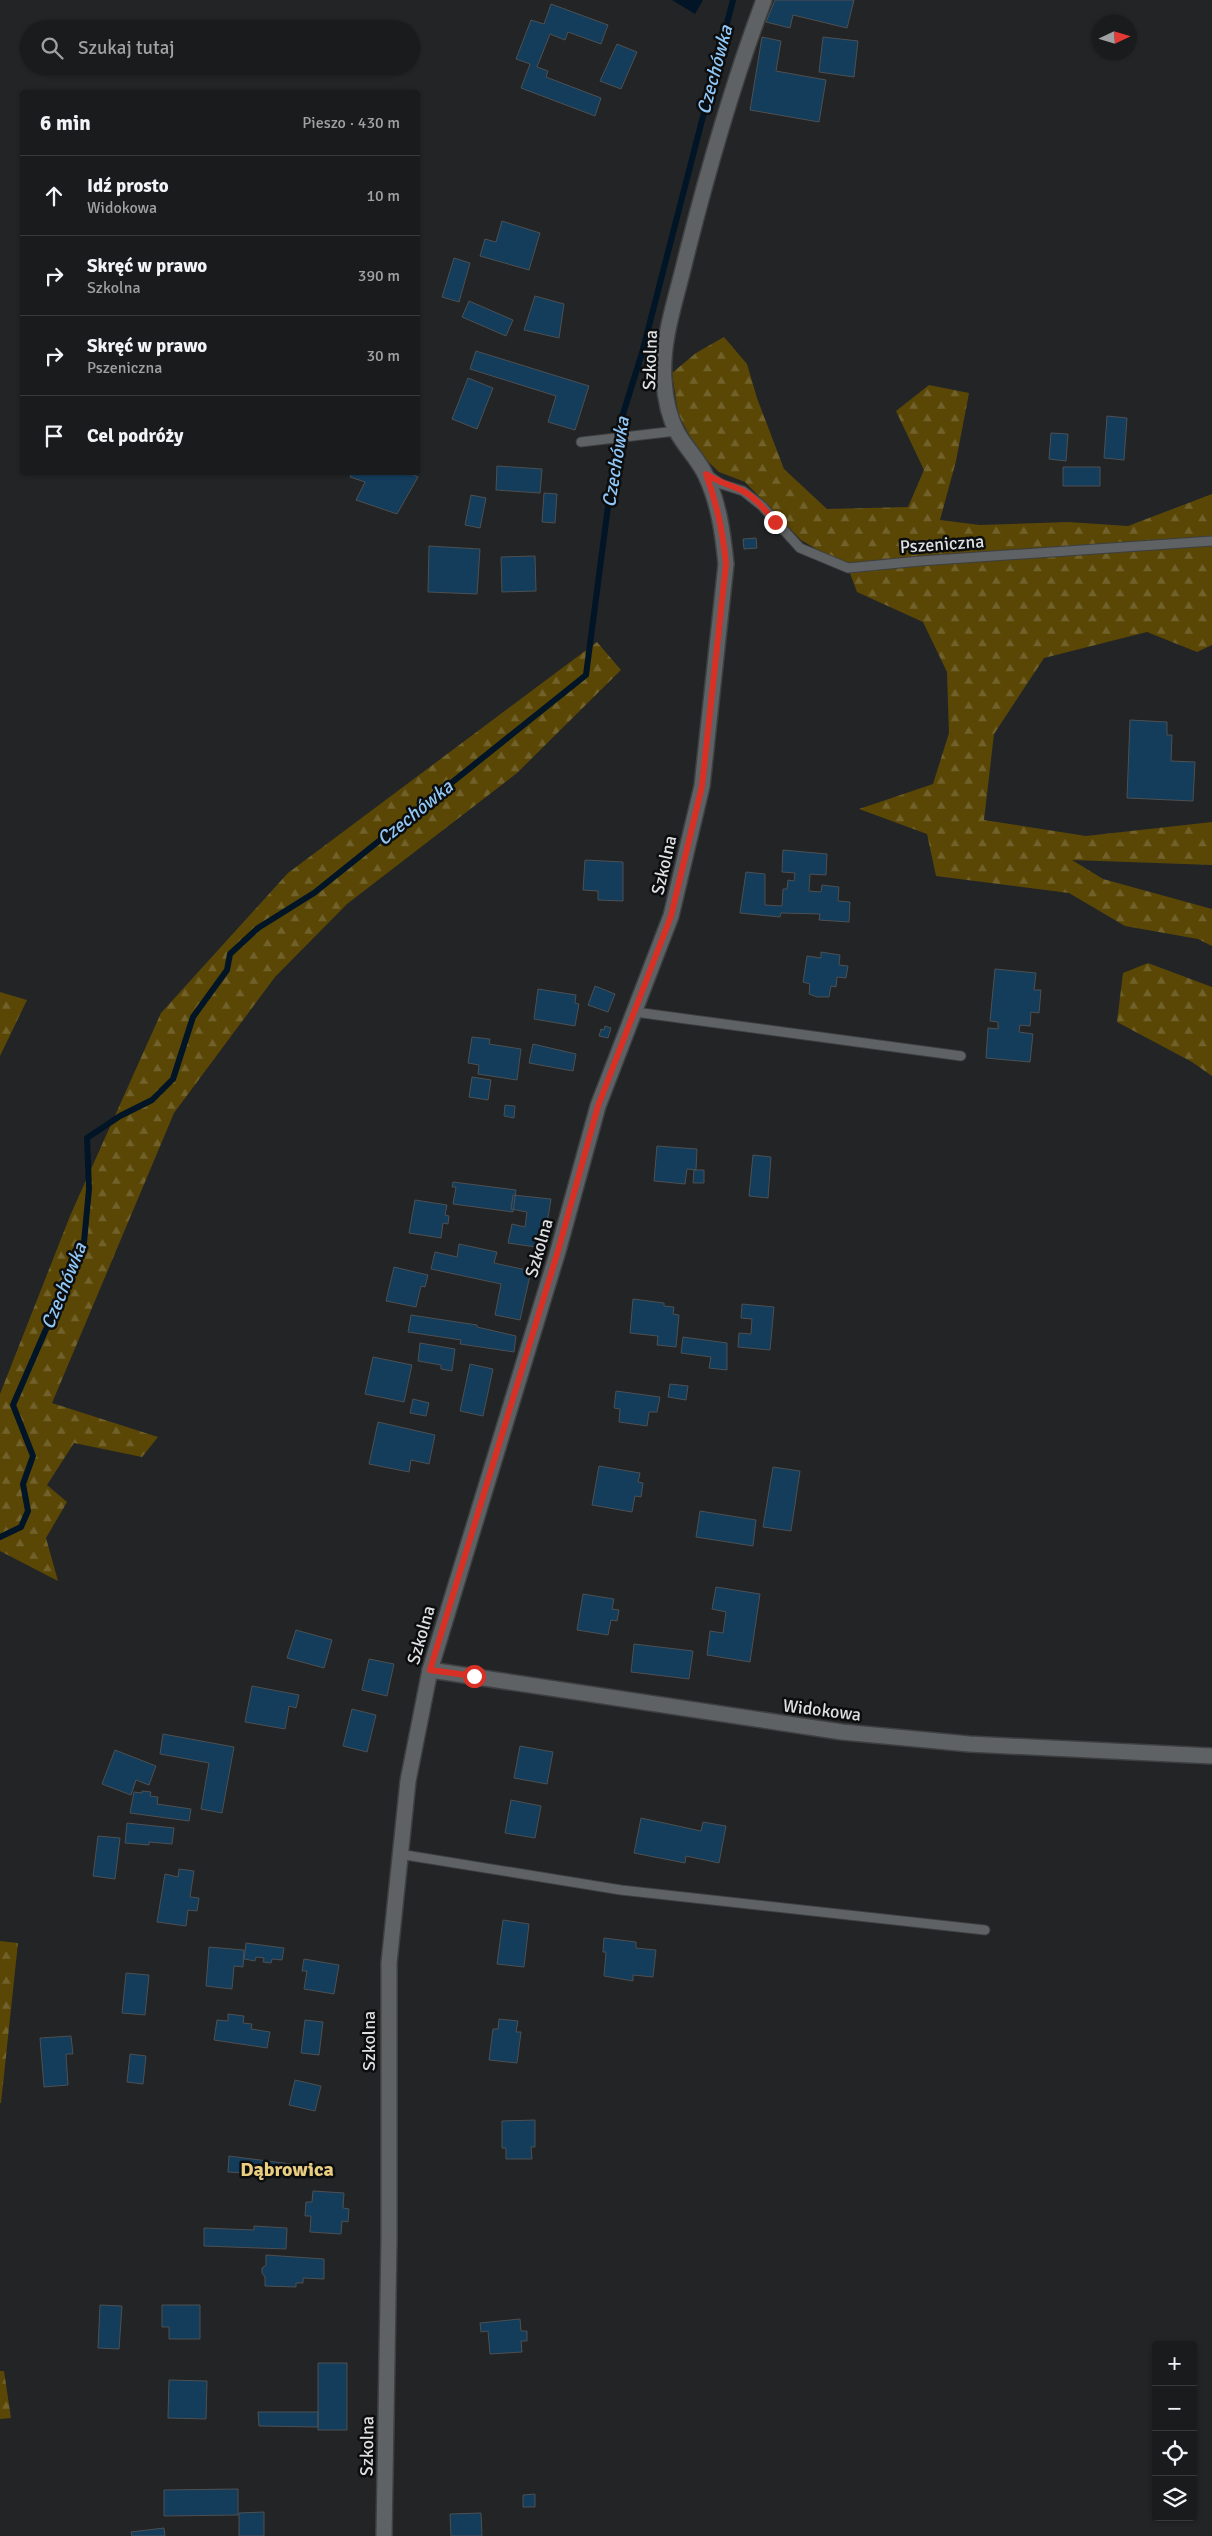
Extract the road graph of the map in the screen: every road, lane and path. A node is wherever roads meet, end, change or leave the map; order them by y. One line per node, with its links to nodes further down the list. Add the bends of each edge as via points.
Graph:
1 (764, 0): 2 (street, Szkolna, via 700,201 666,340 664,380)
2 (676, 431): 3 (lane); 4 (street, Szkolna)
3 (581, 442)
4 (706, 474): 5 (lane, Pszeniczna, via 721,484 743,491 762,506 800,548 848,568); 6 (street, Szkolna, via 723,532 726,564 702,786 671,916)
5 (1212, 541)
6 (635, 1012): 7 (lane); 8 (street, Szkolna, via 598,1106 558,1251)
7 (961, 1056)
8 (430, 1670): 9 (street, Widokowa, via 842,1732 969,1744); 10 (street, Szkolna, via 408,1782)
9 (1212, 1756)
10 (399, 1854): 11 (lane, via 621,1890); 12 (street, Szkolna, via 388,2008 389,2239)
11 (985, 1930)
12 (384, 2536)

